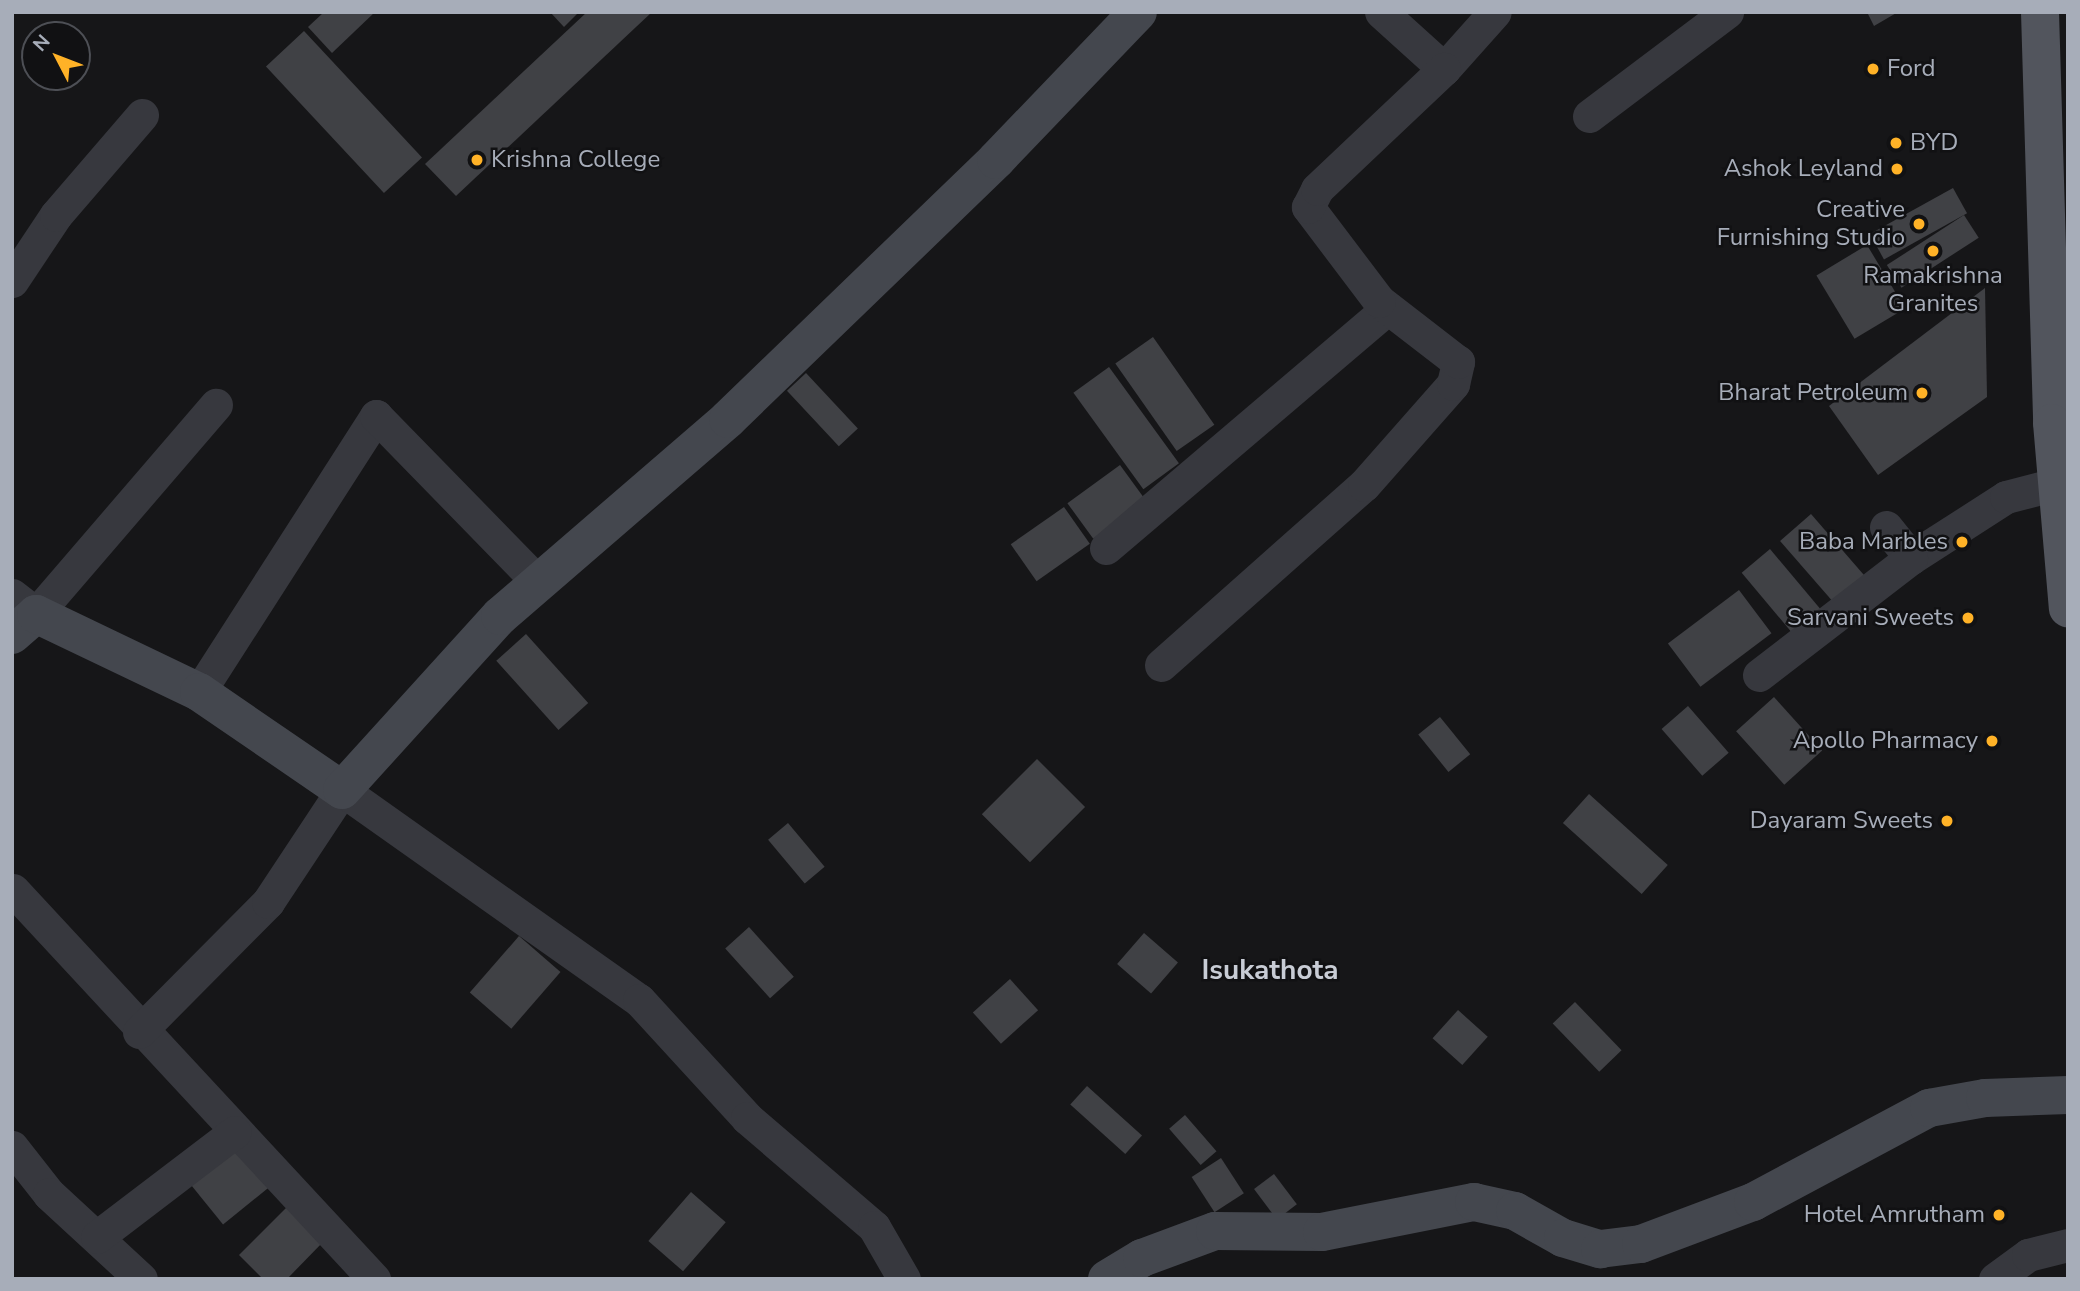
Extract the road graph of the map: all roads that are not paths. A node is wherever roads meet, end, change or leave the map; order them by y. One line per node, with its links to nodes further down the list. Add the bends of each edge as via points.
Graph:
1 (1138, 12): 16 (street, via 996,160 728,419)
2 (1381, 12): 6 (street)
3 (1495, 12): 6 (street)
4 (1727, 12): 8 (street)
5 (2040, 12): 12 (main road, via 2052,423)
6 (1444, 69): 10 (street, via 1317,189 1308,207 1349,268)
7 (142, 115): 9 (street, via 56,215)
8 (1589, 116)
9 (12, 281)
10 (1388, 308): 14 (street); 19 (street, via 1458,362 1453,384 1364,485)
11 (216, 405): 18 (street)
12 (2060, 483): 15 (street, via 2006,497); 17 (main road)
13 (1886, 527): 15 (street)
14 (1106, 548)
15 (1911, 558): 20 (street)
16 (538, 582): 21 (street, via 376,416); 22 (street, via 500,615)
17 (2068, 608)
18 (20, 615): 21 (street)
19 (1161, 665)
20 (1759, 675)
21 (199, 692): 22 (street)
22 (342, 790): 24 (street, via 268,902); 32 (street, via 639,1000 747,1118 874,1227)
23 (13, 890): 24 (street)
24 (139, 1032): 26 (street)
25 (2068, 1095): 33 (street, via 1985,1098 1929,1108 1754,1202 1642,1244 1600,1249 1563,1238 1515,1211 1474,1202 1322,1232 1215,1231 1142,1258)
26 (235, 1132): 28 (street); 31 (street)
27 (12, 1147): 28 (street, via 49,1194)
28 (97, 1237): 30 (street)
29 (2068, 1245): 34 (street, via 2028,1255)
30 (141, 1279)
31 (374, 1279)
32 (904, 1279)
33 (1107, 1279)
34 (1995, 1279)

